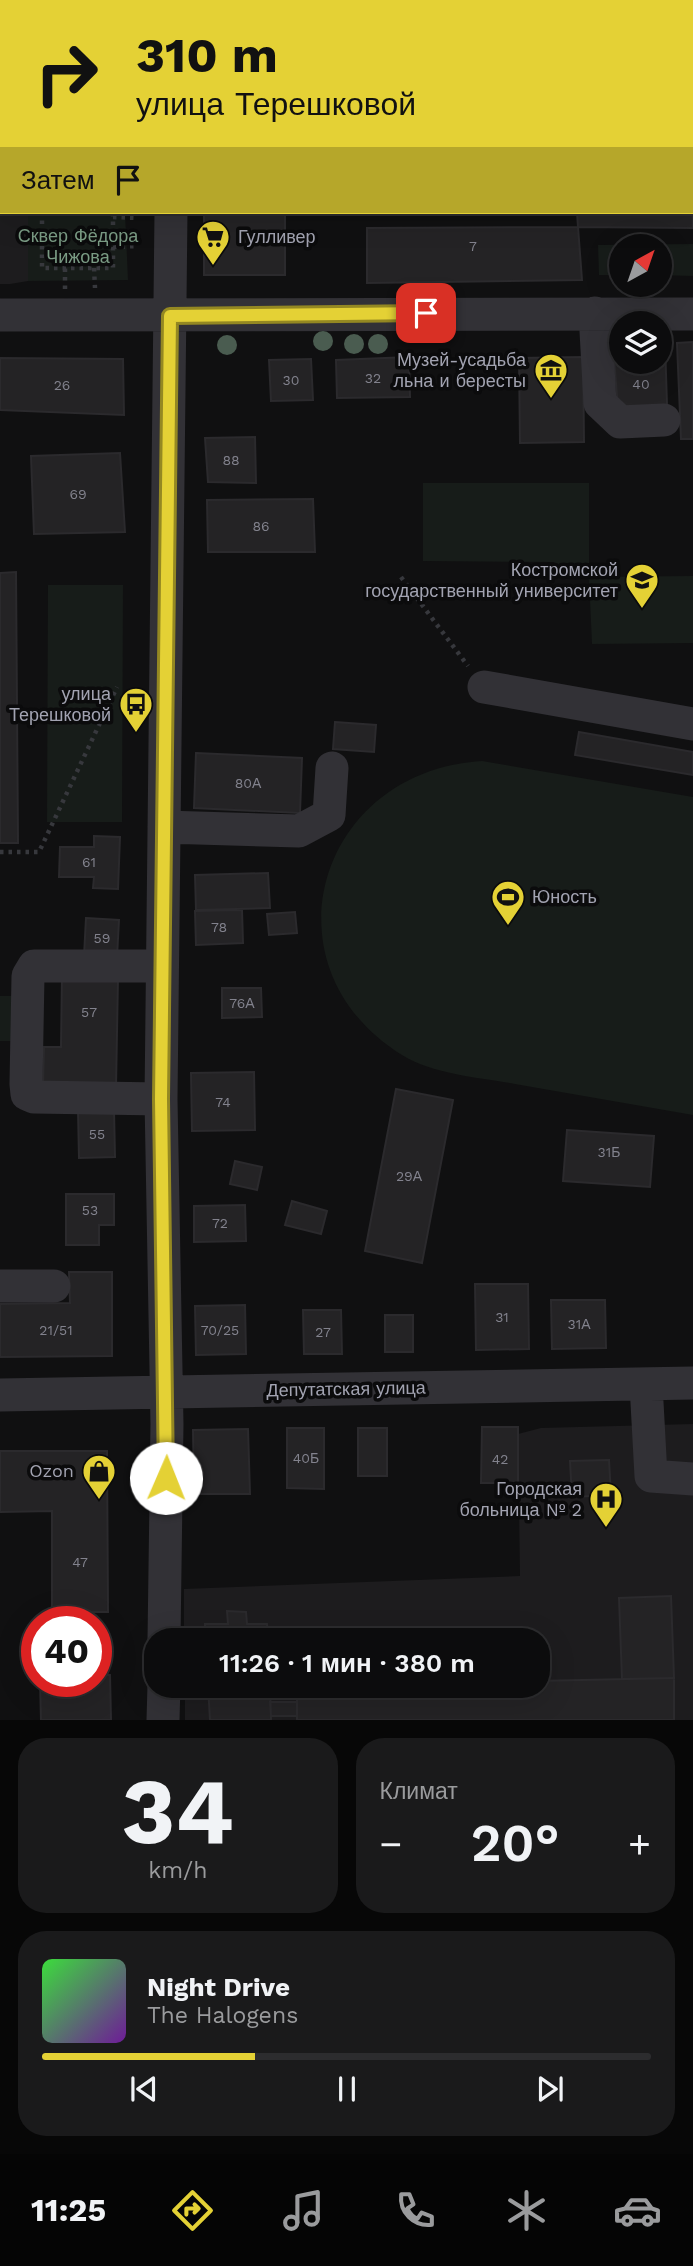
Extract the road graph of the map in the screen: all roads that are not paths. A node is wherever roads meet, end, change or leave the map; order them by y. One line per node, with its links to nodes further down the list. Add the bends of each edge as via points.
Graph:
1 (171, 214): 5 (street)
2 (595, 313): 4 (street); 5 (street); 6 (street, via 600,403 620,422)
3 (0, 314): 5 (street)
4 (693, 314)
5 (170, 316): 10 (street)
6 (664, 420)
7 (484, 687): 8 (street)
8 (693, 724)
9 (332, 768): 10 (street, via 329,815 299,831)
10 (164, 827): 11 (street)
11 (162, 966): 12 (street); 12 (street, via 34,966 28,976 26,1084 27,1094 34,1097)
12 (161, 1099): 17 (street)
13 (0, 1286): 14 (street)
14 (54, 1286)
15 (693, 1383): 16 (street, Депутатская улица)
16 (646, 1384): 17 (street, Депутатская улица); 19 (street, via 651,1476)
17 (166, 1391): 18 (street, Депутатская улица); 20 (street)
18 (0, 1395)
19 (693, 1479)
20 (164, 1628)
21 (164, 1698): 22 (street)
22 (163, 1720)

